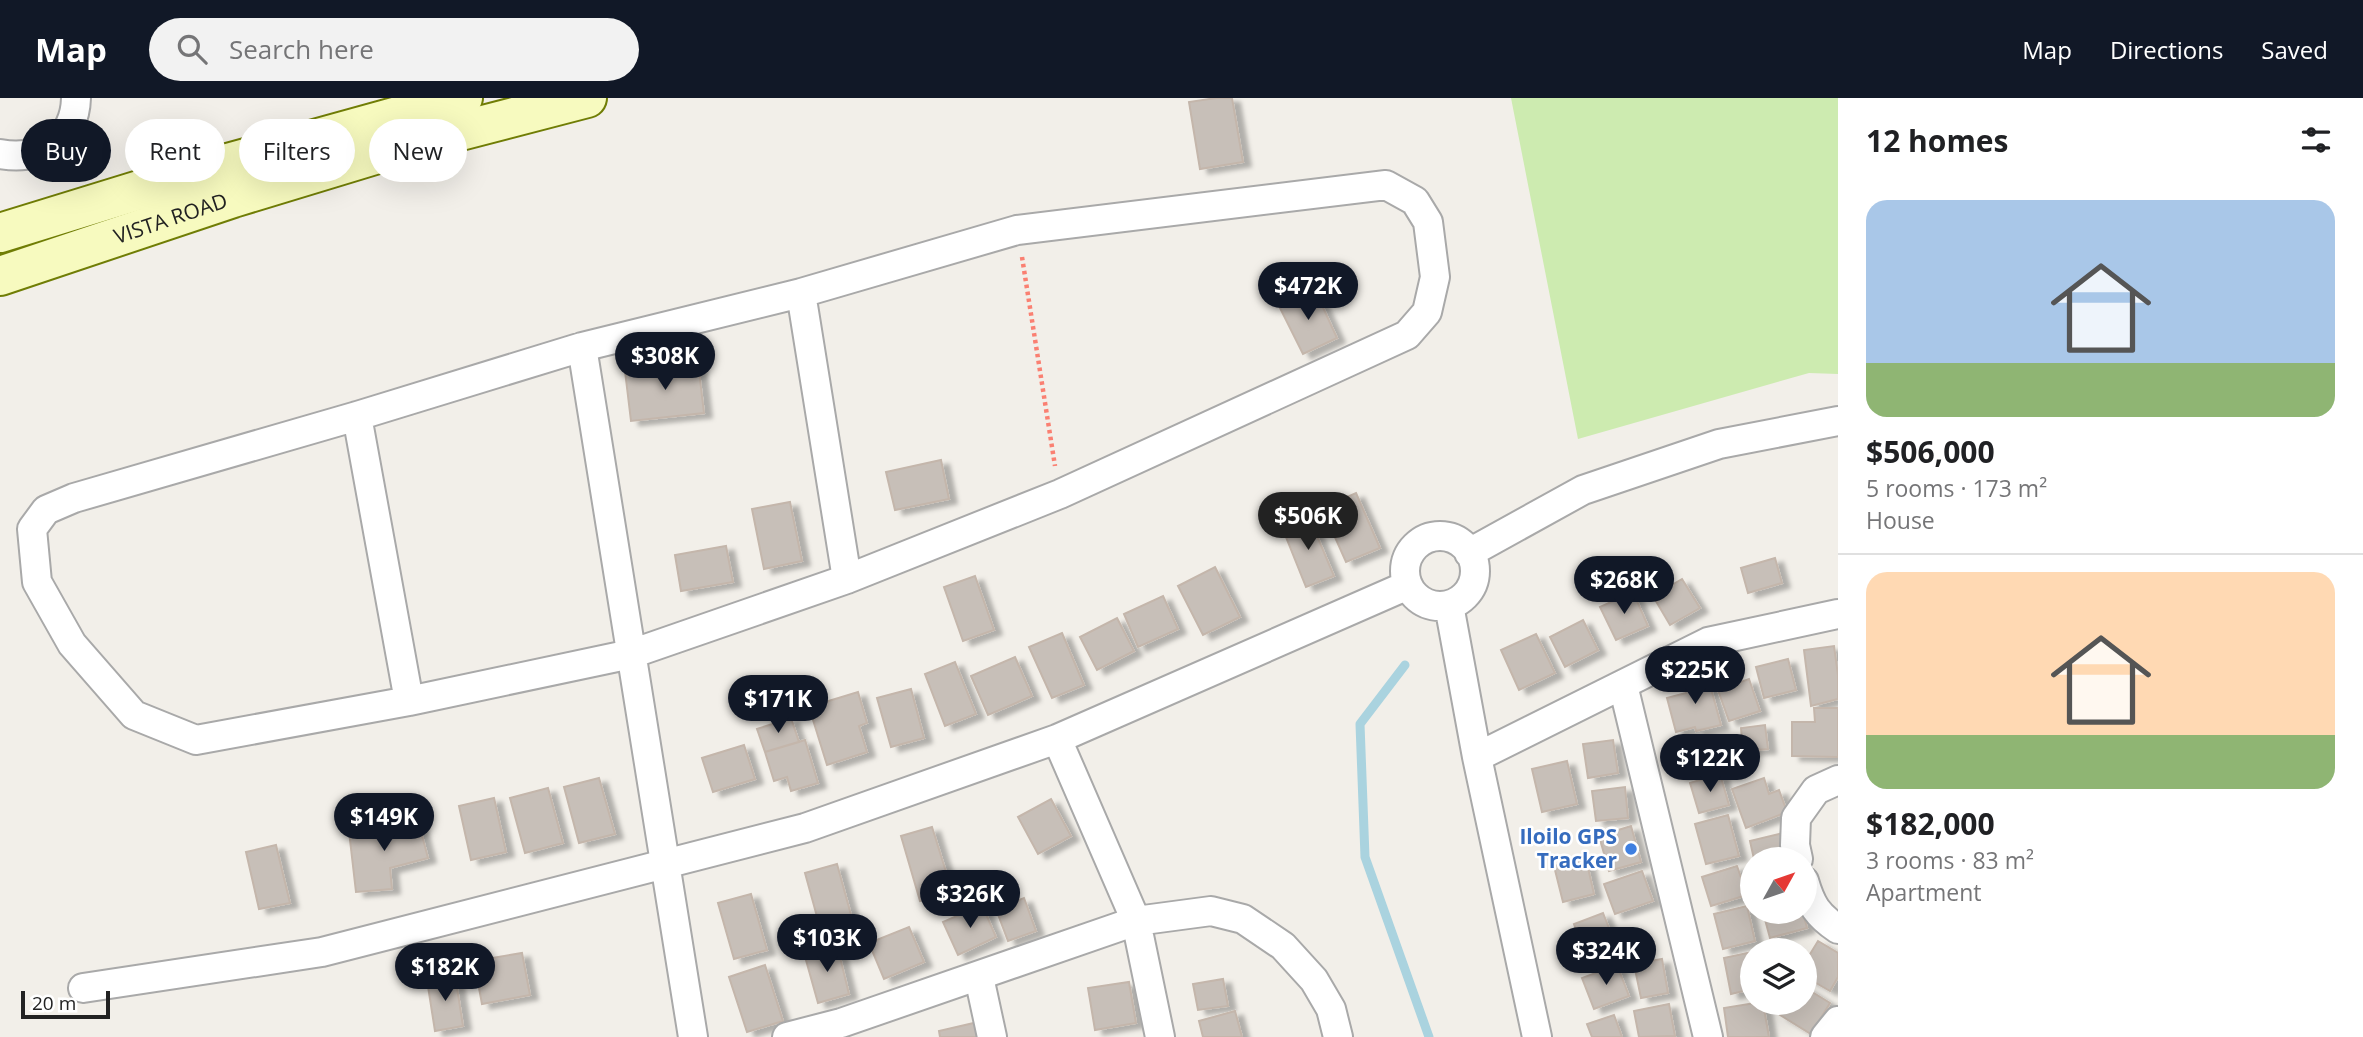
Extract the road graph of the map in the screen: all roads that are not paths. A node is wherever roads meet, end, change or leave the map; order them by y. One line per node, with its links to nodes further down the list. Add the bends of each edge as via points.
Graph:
1 (76, 98): 7 (street, via 69,128 56,142 39,153 20,157)
2 (463, 98): 4 (street, VISTA ROAD)
3 (584, 98): 5 (street, VISTA ROAD)
4 (426, 119)
5 (465, 119)
6 (369, 140): 8 (street, VISTA ROAD)
7 (0, 154)
8 (228, 181): 9 (street, VISTA ROAD); 11 (street, VISTA ROAD)
9 (43, 219): 10 (street, VISTA ROAD); 11 (street)
10 (0, 233)
11 (55, 259): 12 (street, VISTA ROAD)
12 (0, 276)
13 (800, 293): 14 (street); 18 (street); 18 (street, via 1017,230 1386,185 1415,201 1429,222 1435,277 1427,312 1407,335 1060,494)
14 (582, 347): 15 (street); 22 (street)
15 (357, 416): 24 (street); 24 (street, via 46,510 32,529 37,582 72,644 134,715 196,740)
16 (1838, 421): 17 (street, via 1719,444 1583,490)
17 (1469, 553): 19 (street, via 1451,538 1428,538 1410,553); 20 (street, via 1474,563 1472,584)
18 (847, 579): 22 (street)
19 (1408, 585): 20 (street, via 1426,603); 25 (street)
20 (1449, 605): 26 (street)
21 (1838, 614): 23 (street, via 1708,642)
22 (631, 654): 24 (street); 29 (street)
23 (1623, 685): 26 (street); 43 (street)
24 (409, 701)
25 (1057, 738): 29 (street, via 805,828); 31 (street)
26 (1477, 757): 42 (street)
27 (1838, 780): 28 (street, via 1816,790 1796,818)
28 (1795, 847)
29 (665, 863): 34 (street, via 322,953); 37 (street)
30 (1817, 912): 32 (street)
31 (1136, 922): 33 (street); 40 (street); 41 (street, via 1211,911 1243,919 1283,946 1314,979 1331,1009)
32 (1838, 929)
33 (979, 977): 36 (street); 39 (street)
34 (83, 988)
35 (1838, 1021): 44 (street)
36 (843, 1030): 38 (street)
37 (693, 1037)
38 (787, 1037)
39 (992, 1037)
40 (1160, 1037)
41 (1338, 1037)
42 (1537, 1037)
43 (1709, 1037)
44 (1825, 1037)

